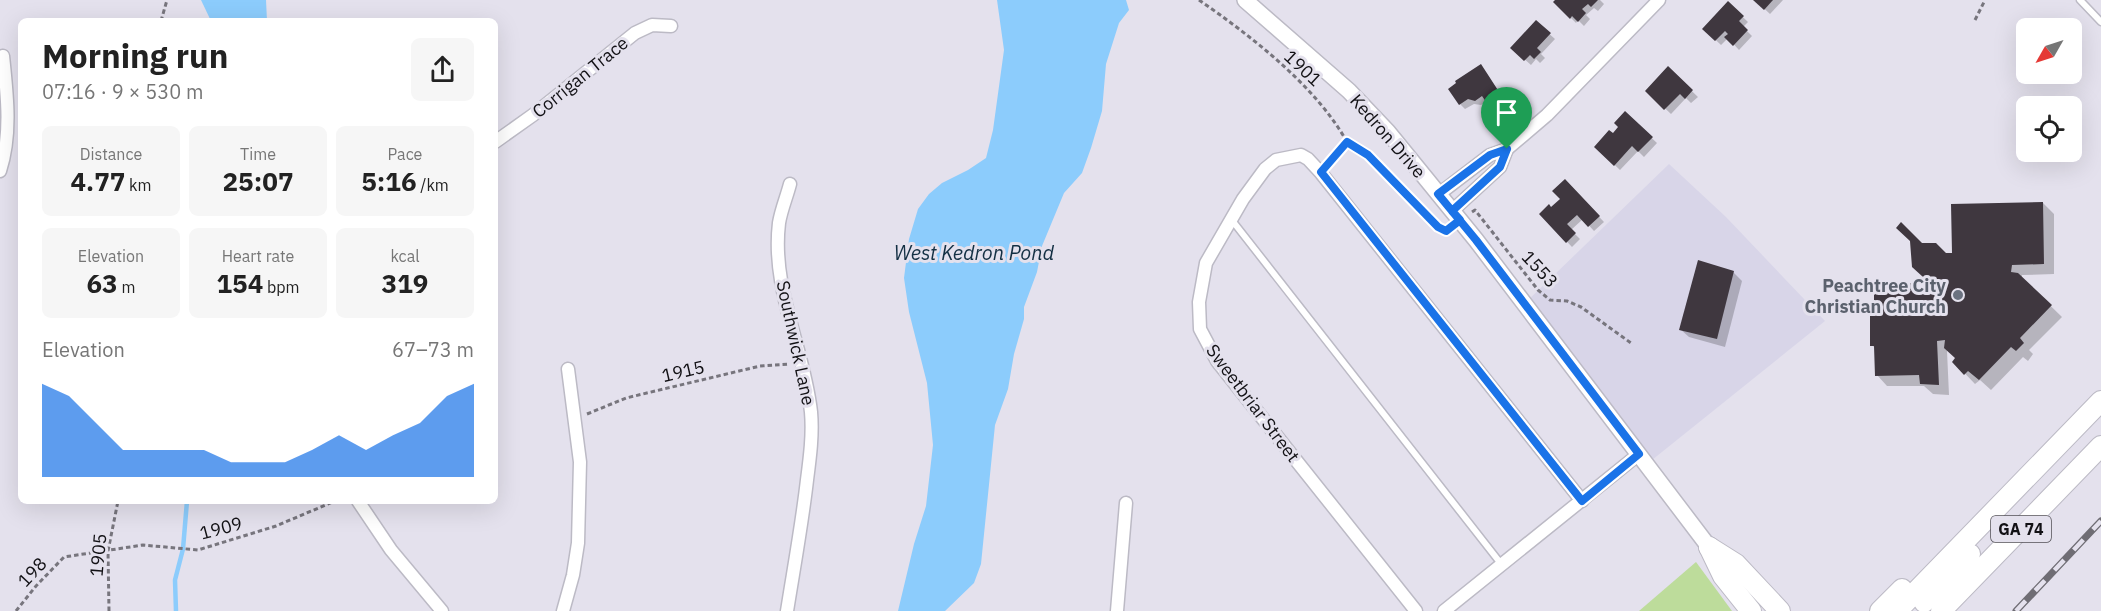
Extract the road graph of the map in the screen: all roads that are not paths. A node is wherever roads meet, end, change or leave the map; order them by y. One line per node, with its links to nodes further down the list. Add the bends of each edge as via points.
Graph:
1 (1245, 0): 11 (street, Kedron Drive, via 1348,91 1388,132)
2 (1659, 0): 8 (street, via 1554,108)
3 (2080, 0): 4 (lane)
4 (2101, 22)
5 (671, 26): 7 (street, Corrigan Trace, via 652,25 635,33)
6 (3, 56): 9 (street, via 8,125)
7 (498, 140)
8 (1507, 149): 11 (street, via 1490,155); 12 (street, via 1500,167)
9 (0, 171)
10 (790, 184): 26 (street, Southwick Lane, via 779,221 778,254 811,413 811,444)
11 (1438, 194): 12 (street, Kedron Drive)
12 (1456, 216): 17 (street, Kedron Drive)
13 (1230, 219): 19 (street, Sweetbriar Street, via 1276,159 1301,155 1308,159); 23 (lane); 28 (street, Sweetbriar Street, via 1206,263 1199,302 1200,329 1217,361)
14 (568, 369): 25 (street, via 580,462 578,543)
15 (2101, 401): 18 (main road, GA 74)
16 (2101, 446): 35 (main road, GA 74)
17 (1639, 454): 19 (street); 22 (street, Kedron Drive)
18 (2010, 495): 32 (main road, via 1971,519); 33 (main road, GA 74); 34 (main road, via 1990,532)
19 (1582, 501): 23 (street)
20 (1126, 503): 27 (street)
21 (360, 504): 24 (street, via 390,550)
22 (1709, 547): 30 (main road, via 1723,576); 31 (main road, via 1736,564)
23 (1502, 565): 29 (street)
24 (442, 611)
25 (563, 611)
26 (787, 611)
27 (1117, 611)
28 (1416, 611)
29 (1444, 611)
30 (1750, 611)
31 (1780, 611)
32 (1880, 611)
33 (1898, 611)
34 (1916, 611)
35 (1941, 611)

